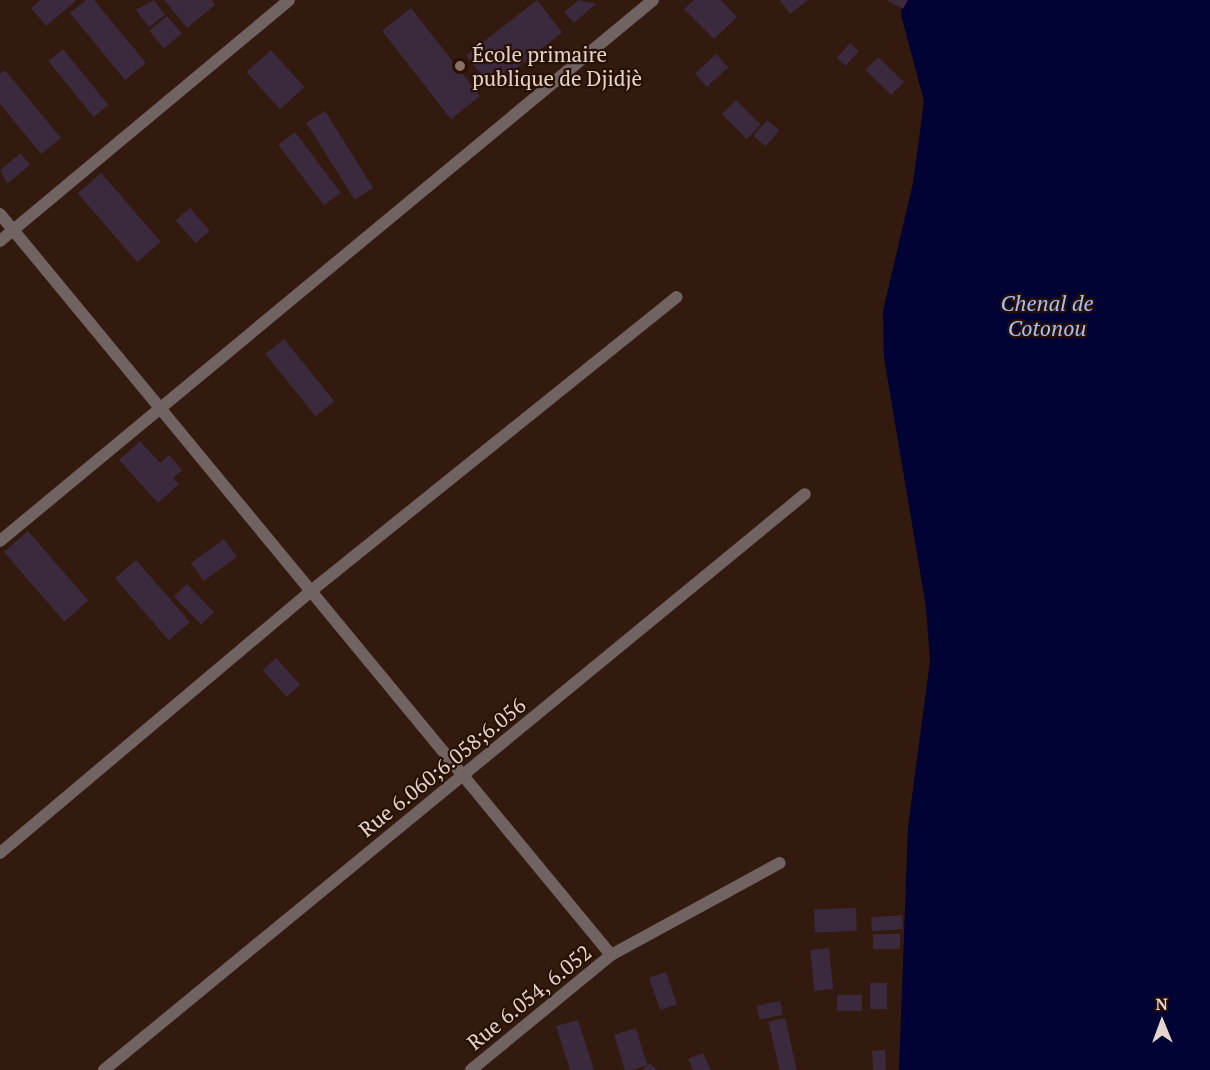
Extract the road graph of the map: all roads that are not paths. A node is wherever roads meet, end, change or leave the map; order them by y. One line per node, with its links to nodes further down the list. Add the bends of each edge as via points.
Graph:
1 (289, 0): 4 (street)
2 (653, 0): 7 (street)
3 (0, 214): 4 (street)
4 (13, 230): 5 (street); 7 (street)
5 (0, 241)
6 (677, 297): 10 (street)
7 (160, 408): 9 (street); 10 (street)
8 (805, 494): 11 (street, Rue 6.060;6.058;6.056)
9 (0, 541)
10 (311, 591): 11 (street); 12 (street)
11 (463, 775): 14 (street); 15 (street, Rue 6.060;6.058;6.056)
12 (0, 853)
13 (780, 862): 14 (street, Rue 6.054, 6.052)
14 (611, 955): 16 (street, Rue 6.054, 6.052)
15 (104, 1070)
16 (471, 1070)

